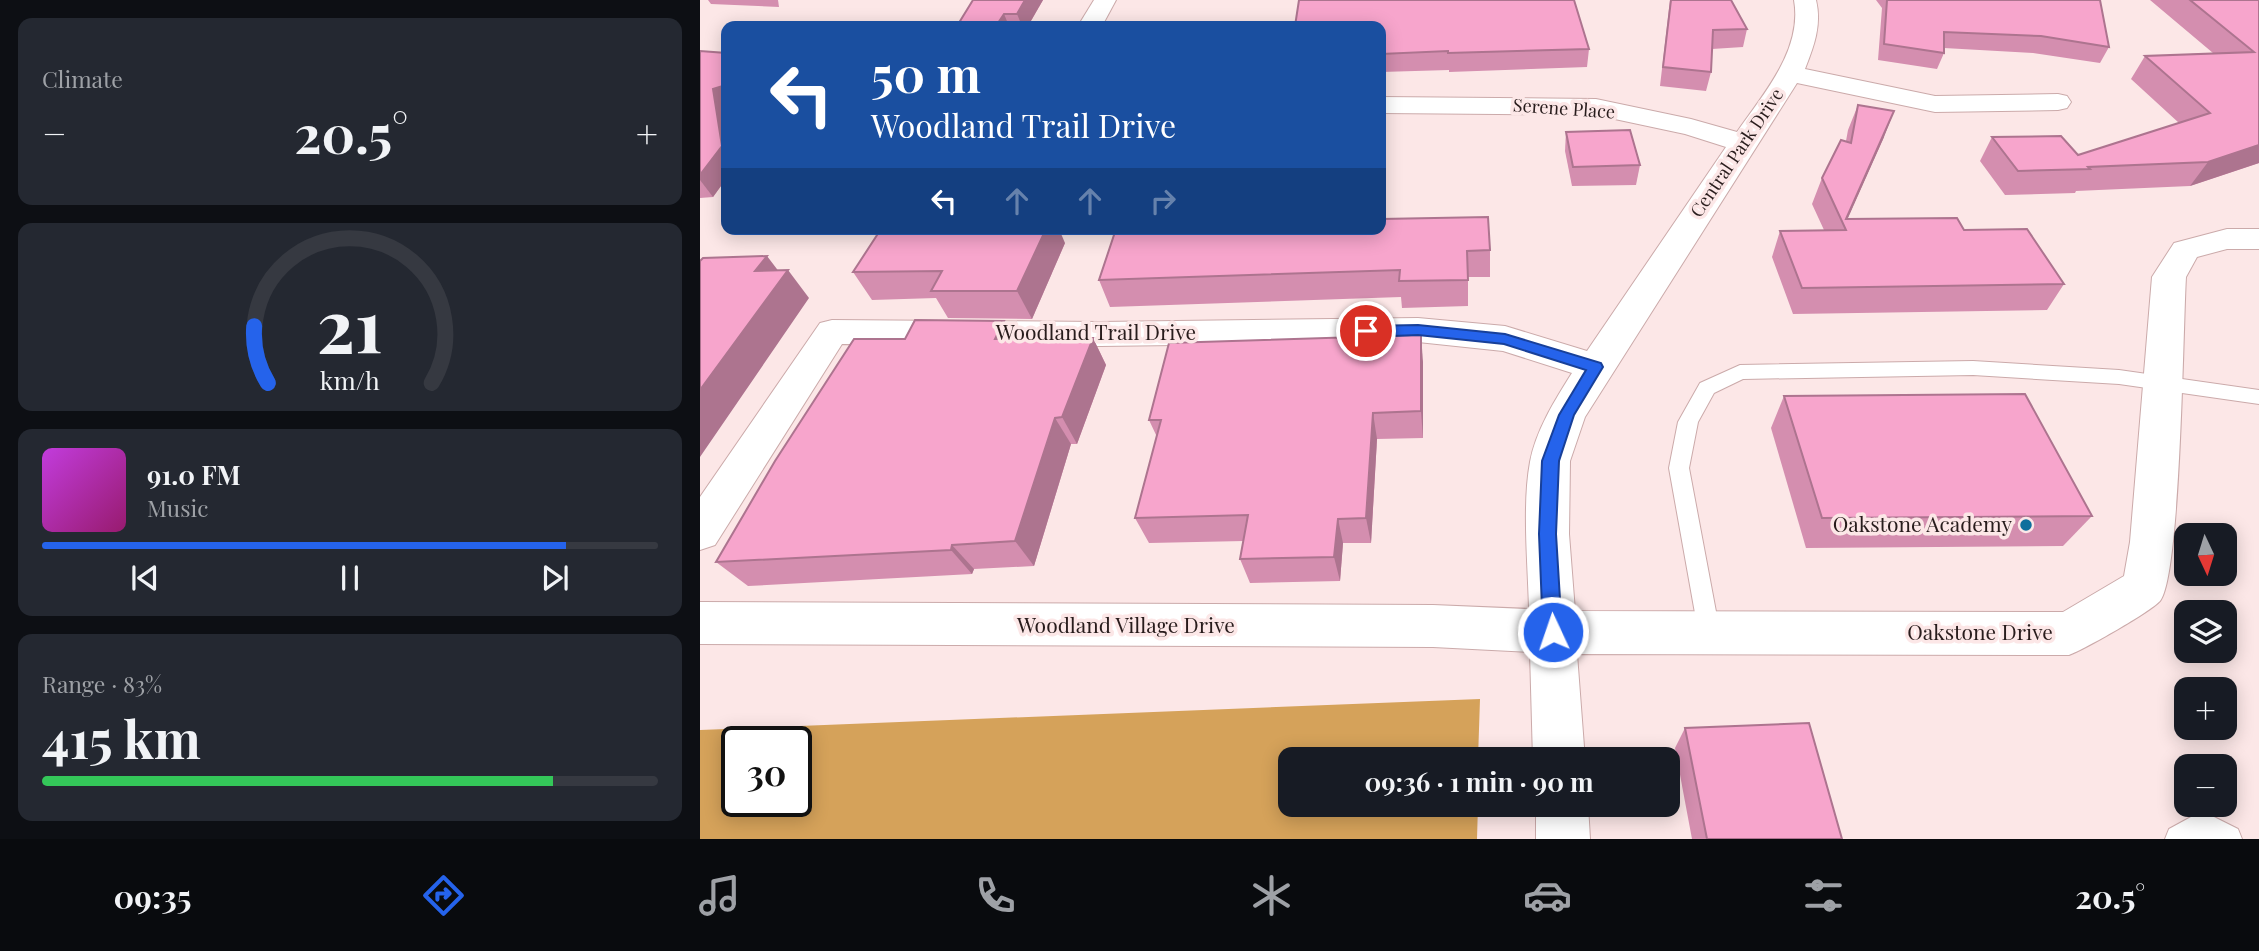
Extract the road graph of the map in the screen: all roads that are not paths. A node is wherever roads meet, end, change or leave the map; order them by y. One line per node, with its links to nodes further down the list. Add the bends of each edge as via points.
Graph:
1 (1105, 0): 3 (street)
2 (1805, 0): 4 (street, Central Park Drive, via 1804,42)
3 (1093, 21)
4 (1790, 73): 5 (street, via 1935,104); 7 (street, Central Park Drive)
5 (2058, 102)
6 (1386, 105): 7 (street, Serene Place, via 1596,107)
7 (1743, 143): 9 (street, Central Park Drive)
8 (2259, 239): 10 (street, Oakstone Drive, via 2227,239 2185,250 2169,277)
9 (1595, 367): 12 (street, Woodland Trail Drive, via 1505,339 1418,330 832,332); 14 (street, Central Park Drive, via 1566,415 1550,461)
10 (2162, 382): 11 (lane); 15 (street, Oakstone Drive, via 2152,542 2144,587 2069,634); 15 (lane, via 1973,368 1741,372 1707,388 1688,422 1679,468)
11 (2259, 397)
12 (700, 532)
13 (700, 623): 14 (street, Woodland Village Drive, via 1433,625)
14 (1553, 632): 15 (street, Oakstone Drive); 16 (street, Central Park Drive)
15 (1708, 633)
16 (1558, 747)
17 (1562, 817): 18 (street)
18 (1563, 839)
19 (2179, 839): 20 (lane, via 2202,824)
20 (2228, 839)

